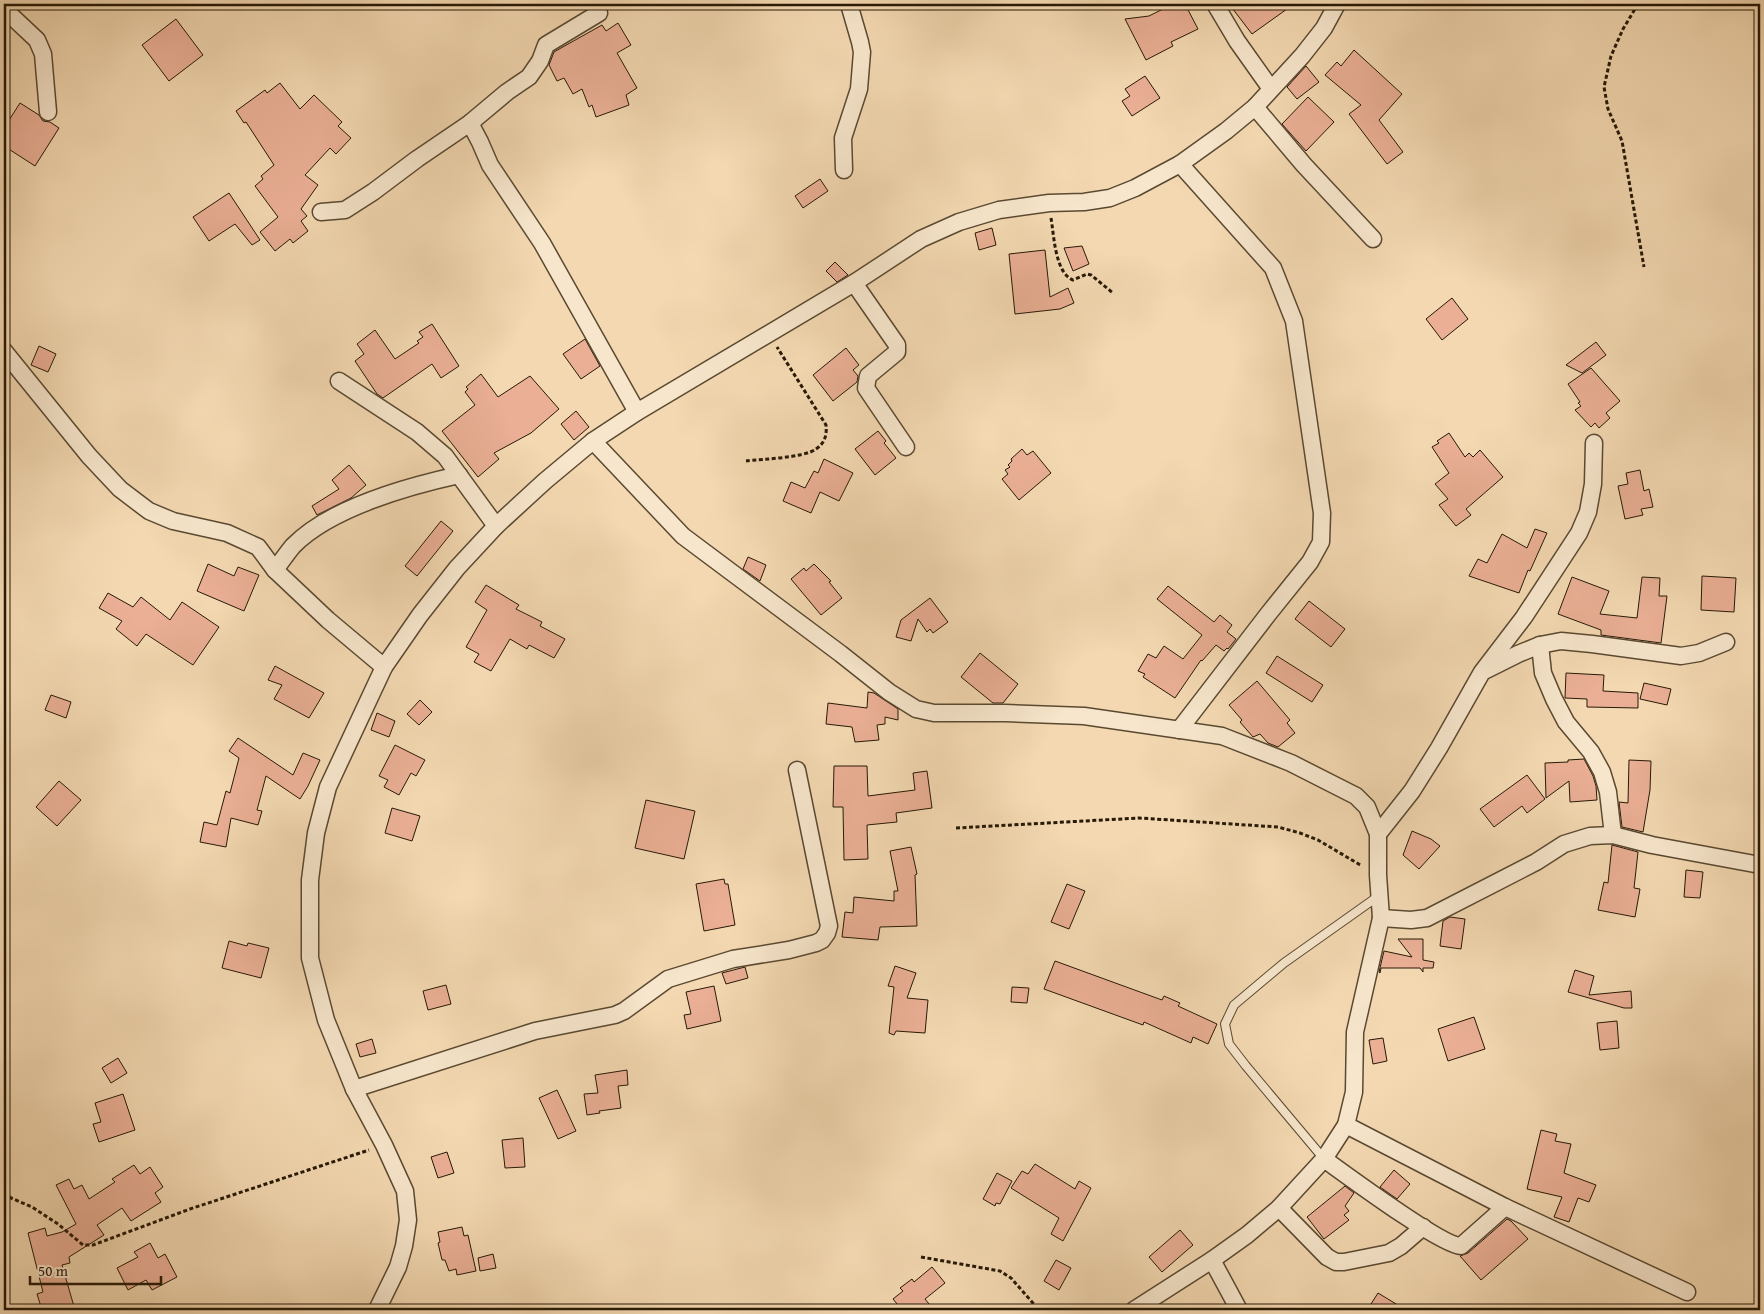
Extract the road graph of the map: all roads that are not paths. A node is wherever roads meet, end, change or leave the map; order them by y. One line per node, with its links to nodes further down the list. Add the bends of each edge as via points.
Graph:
1 (849, 4): 11 (street, via 862,52 859,89 843,138)
2 (1215, 4): 6 (street)
3 (1337, 4): 6 (street, via 1324,28)
4 (4, 9): 8 (street, via 37,40 43,54)
5 (599, 13): 9 (street, via 546,45 529,77)
6 (1271, 89): 7 (street)
7 (1255, 106): 10 (street); 13 (street, via 1304,165)
8 (48, 112)
9 (470, 123): 12 (street, via 345,210); 17 (street, via 490,165 542,242)
10 (1180, 164): 14 (street, via 1110,198 999,210 959,222 921,239); 28 (street, via 1273,268 1294,321 1322,523 1321,542 1310,562)
11 (844, 170)
12 (321, 212)
13 (1373, 239)
14 (854, 284): 17 (street); 20 (street, via 897,345 897,352 868,376 866,388)
15 (4, 350): 23 (street, via 120,489 149,511 173,521 227,533 258,547)
16 (339, 381): 21 (street, via 417,432 445,456)
17 (636, 412): 18 (street)
18 (593, 441): 22 (street); 28 (street, via 683,536 916,709 934,713 1084,716)
19 (1594, 443): 27 (street, via 1593,484 1588,512 1579,533 1524,617)
20 (906, 447)
21 (459, 475): 22 (street); 23 (street, via 411,487 330,519 294,546)
22 (496, 526): 26 (street, via 420,615)
23 (275, 570): 26 (street)
24 (1726, 642): 25 (street, via 1681,656 1561,641)
25 (1540, 645): 27 (street); 31 (street, via 1543,673 1554,699 1566,722 1591,752 1602,772)
26 (384, 667): 35 (street, via 328,787 316,833 310,880 310,958 326,1020)
27 (1482, 672): 30 (street, via 1412,791)
28 (1179, 730): 30 (street, via 1222,736 1328,781 1356,796 1367,807)
29 (797, 770): 35 (street, via 829,926 822,940 789,950 733,959 668,979 615,1015 535,1031)
30 (1378, 834): 33 (street)
31 (1614, 835): 32 (street); 34 (street, via 1590,836 1564,844 1428,918)
32 (1760, 865)
33 (1380, 895): 34 (street); 37 (lane, via 1284,963 1234,1005 1225,1024 1229,1044)
34 (1381, 918): 36 (street, via 1355,1032 1354,1092)
35 (354, 1089): 43 (street, via 405,1191 408,1220 404,1246 398,1267)
36 (1346, 1125): 37 (street); 38 (street)
37 (1324, 1159): 39 (street); 40 (street)
38 (1505, 1207): 40 (street, via 1461,1246 1440,1239); 42 (street)
39 (1279, 1208): 40 (street, via 1327,1257 1336,1262 1389,1253); 41 (street)
40 (1423, 1227)
41 (1212, 1260): 44 (street); 45 (street)
42 (1687, 1292)
43 (377, 1310)
44 (1134, 1310)
45 (1239, 1310)

